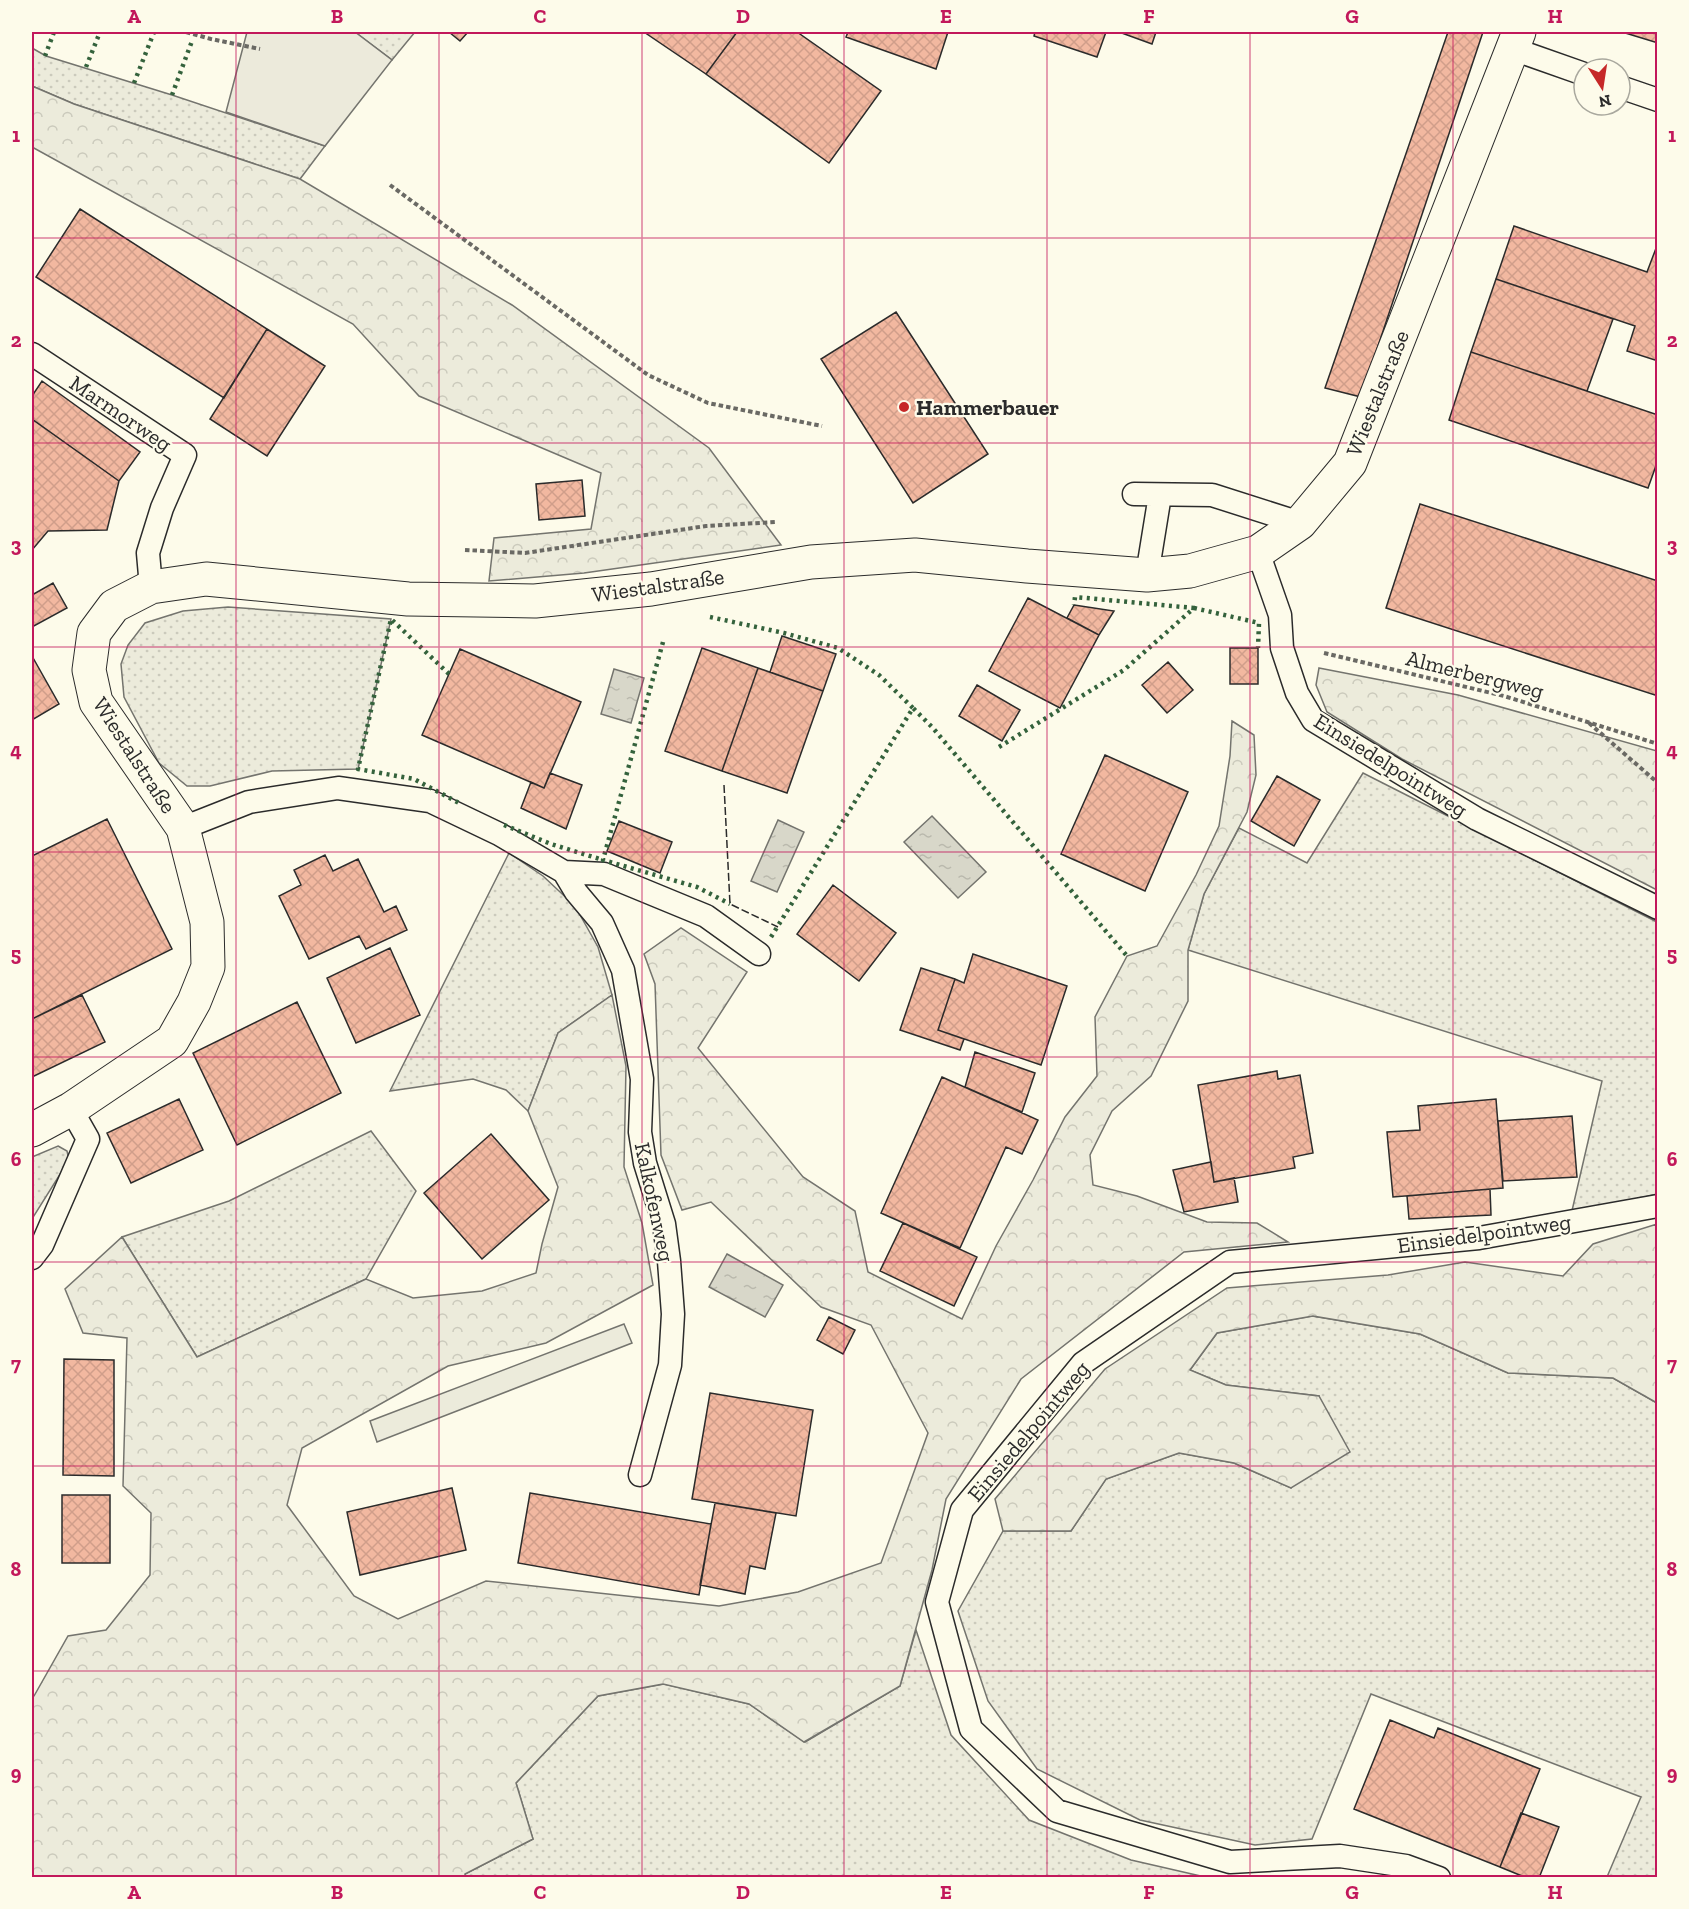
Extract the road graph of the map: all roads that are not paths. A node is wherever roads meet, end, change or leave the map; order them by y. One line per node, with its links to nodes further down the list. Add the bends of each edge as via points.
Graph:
1 (1516, 40): 2 (lane); 8 (street, Wiestalstraße, via 1350,463)
2 (1572, 68)
3 (1632, 91): 4 (lane)
4 (1658, 100)
5 (32, 354): 11 (lane, Marmorweg, via 185,455 148,553)
6 (1134, 494): 7 (lane)
7 (1160, 495): 8 (lane, via 1212,495); 10 (lane)
8 (1300, 524): 9 (street, Wiestalstraße)
9 (1258, 552): 10 (street, Wiestalstraße, via 1190,571); 14 (lane, Einsiedelpointweg, via 1280,615 1282,648 1297,693 1313,720 1477,819)
10 (1146, 575): 11 (street, Wiestalstraße, via 915,555 812,562 651,589 535,601 408,599 206,579)
11 (151, 587): 12 (street, Wiestalstraße, via 114,606 94,633 89,670 96,702)
12 (183, 828): 13 (lane, Kalkofenweg, via 249,802 338,788 430,801 499,834); 16 (street, Wiestalstraße, via 207,922 208,967 172,1041)
13 (564, 872): 15 (lane, Kalkofenweg, via 604,874 705,915); 20 (lane, Kalkofenweg, via 602,922 623,970 642,1080 640,1132 664,1224 669,1261 673,1314 670,1365)
14 (1658, 908)
15 (759, 954)
16 (71, 1109): 17 (street, Wiestalstraße); 19 (lane, via 88,1139 42,1245)
17 (32, 1130)
18 (1658, 1206): 21 (lane, Einsiedelpointweg, via 1479,1238 1230,1262 1083,1363 962,1510 937,1602 971,1729 1057,1811 1230,1862 1340,1856 1406,1866)
19 (32, 1258)
20 (640, 1475)
21 (1439, 1878)

